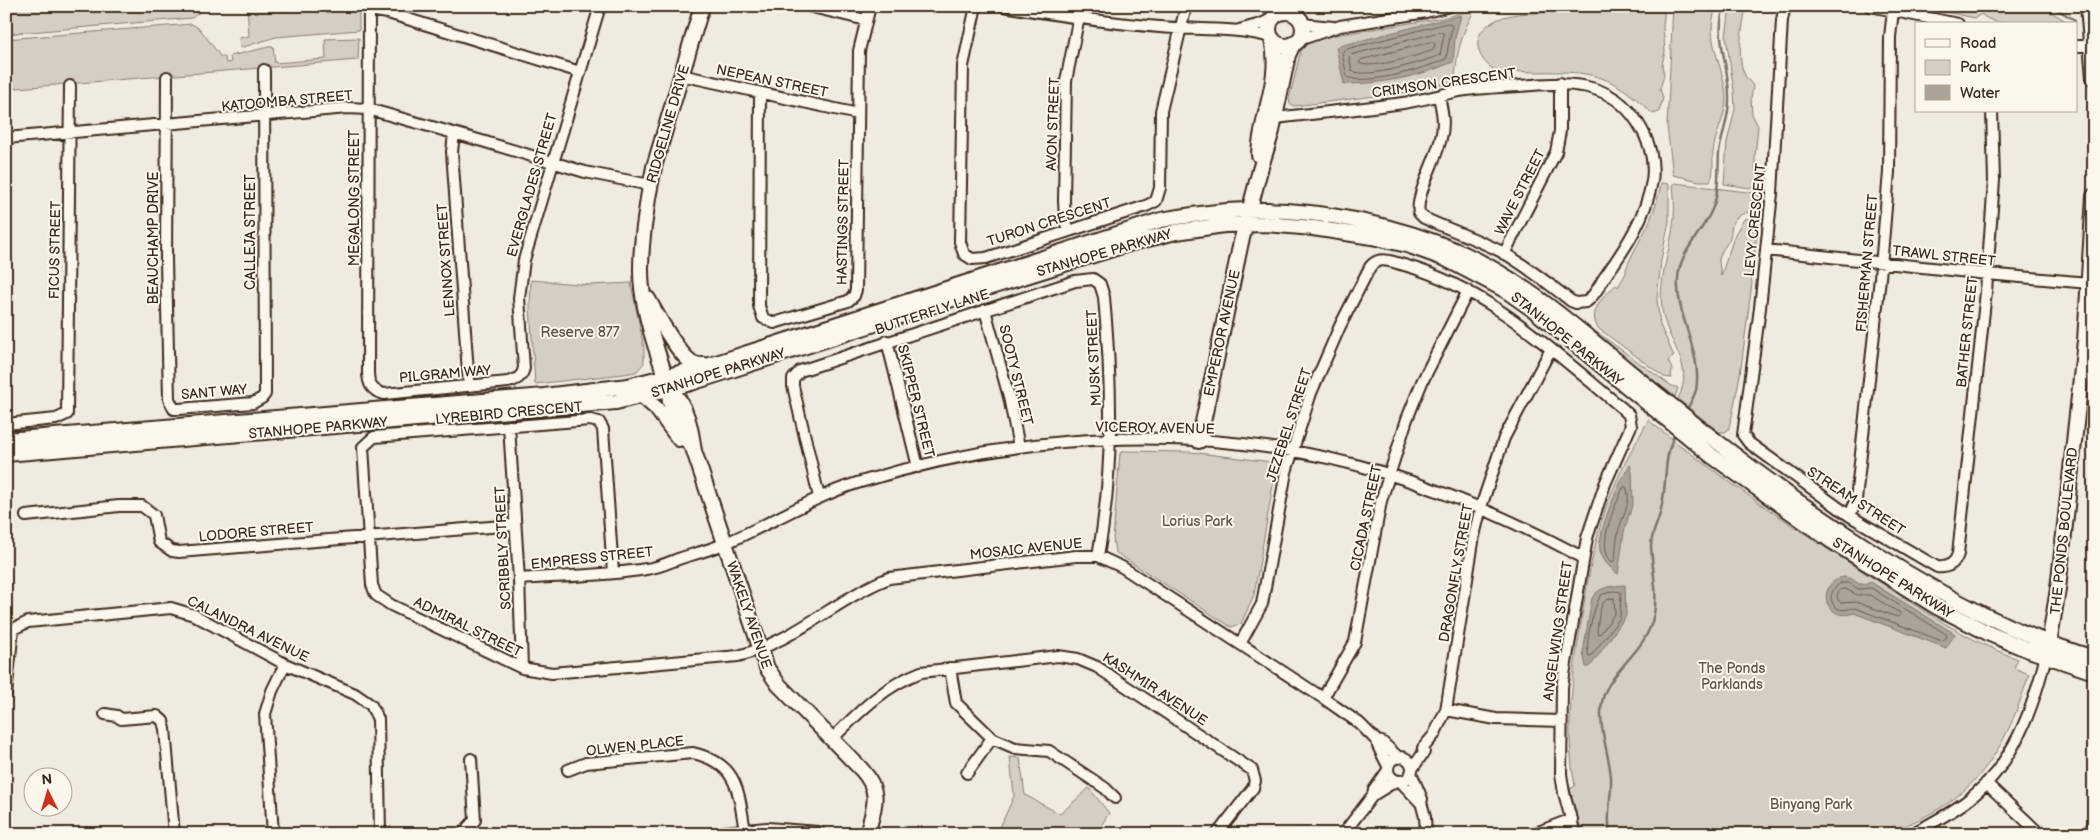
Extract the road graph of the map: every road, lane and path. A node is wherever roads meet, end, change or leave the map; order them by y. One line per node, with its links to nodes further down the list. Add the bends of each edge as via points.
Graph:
1 (600, 6): 29 (street, EVERGLADES STREET)
2 (702, 6): 30 (main road, RIDGELINE DRIVE)
3 (808, 6): 19 (street)
4 (870, 6): 19 (street, HASTINGS STREET)
5 (976, 6): 53 (street, TURON CRESCENT, via 963,66 962,251 969,258 981,259)
6 (1004, 6): 18 (street)
7 (1081, 6): 18 (street, AVON STREET)
8 (1186, 6): 22 (street)
9 (1450, 6): 14 (street)
10 (1785, 6): 54 (street, LEVY CRESCENT)
11 (1870, 6): 15 (street)
12 (2088, 6): 27 (main road)
13 (369, 8): 29 (street); 37 (street, MEGALONG STREET)
14 (1401, 11): 21 (street)
15 (1893, 11): 20 (street); 56 (street, FISHERMAN STREET, via 1889,172)
16 (1276, 14): 17 (main road, via 1286,12); 23 (street, via 1261,24); 24 (main road, via 1268,28)
17 (1298, 16): 21 (street); 25 (main road, via 1302,34)
18 (1079, 18): 22 (street); 53 (street, AVON STREET, via 1066,81 1064,201)
19 (866, 20): 39 (street, HASTINGS STREET, via 860,52)
20 (1948, 22)
21 (1334, 27): 25 (street)
22 (1181, 28): 23 (street); 53 (street, TURON CRESCENT, via 1161,111 1160,188 1157,198 1151,204)
23 (1238, 30): 24 (street)
24 (1272, 39): 25 (main road, via 1280,45); 47 (main road, via 1274,72 1260,139)
25 (1296, 42): 41 (main road, via 1288,55)
26 (2078, 46): 27 (street)
27 (2091, 46): 32 (main road)
28 (264, 70): 40 (street, CALLEJA STREET)
29 (580, 72): 46 (street, EVERGLADES STREET)
30 (681, 75): 35 (street, NEPEAN STREET); 48 (main road, RIDGELINE DRIVE)
31 (167, 77): 42 (street, BEAUCHAMP DRIVE)
32 (2094, 78)
33 (1560, 83): 36 (street, CRIMSON CRESCENT, via 1475,89); 55 (street, WAVE STREET, via 1560,131 1556,152); 55 (street, CRIMSON CRESCENT, via 1594,88 1631,113 1648,144 1652,162 1650,188 1637,225 1589,300 1581,303 1571,301)
34 (70, 86): 43 (street, FICUS STREET)
35 (760, 93): 39 (street, NEPEAN STREET); 39 (street, HASTINGS STREET, via 759,306 761,315 769,322 779,323 848,301 855,293)
36 (1439, 96): 41 (street, CRIMSON CRESCENT); 55 (street, via 1442,136 1418,213)
37 (368, 109): 40 (street, KATOOMBA STREET); 44 (street, KATOOMBA STREET); 70 (street, MEGALONG STREET, via 368,379)
38 (1992, 112): 57 (street, BATHER STREET, via 1994,180)
39 (858, 114)
40 (264, 116): 42 (street, KATOOMBA STREET); 71 (street, CALLEJA STREET)
41 (1276, 118): 47 (main road)
42 (167, 125): 43 (street, KATOOMBA STREET); 73 (street, BEAUCHAMP DRIVE)
43 (70, 133): 45 (street, KATOOMBA STREET); 74 (street, FICUS STREET, via 67,414 56,419)
44 (454, 133): 46 (street, KATOOMBA STREET); 69 (street, LENNOX STREET, via 452,152)
45 (6, 138)
46 (552, 163): 48 (street, KATOOMBA STREET, via 598,176); 67 (street, EVERGLADES STREET, via 521,277 519,298 524,368)
47 (1260, 170): 51 (main road, EMPEROR AVENUE)
48 (650, 185): 60 (main road, RIDGELINE DRIVE)
49 (2094, 196): 50 (main road, THE PONDS BOULEVARD)
50 (2094, 209): 59 (main road, THE PONDS BOULEVARD)
51 (1249, 210): 52 (main road, EMPEROR AVENUE); 66 (main road, STANHOPE PARKWAY, via 1161,220); 100 (main road, STANHOPE PARKWAY, via 1368,222 1464,254 1505,276 1753,471 1814,514 1917,580)
52 (1245, 224): 68 (main road, STANHOPE PARKWAY, via 1195,228 1132,243); 79 (main road, EMPEROR AVENUE); 100 (main road, STANHOPE PARKWAY, via 1297,226 1372,237 1417,248 1461,266 1524,303 1683,435 1830,540 1937,607 1990,634)
53 (1068, 231)
54 (1766, 250): 56 (street, TRAWL STREET); 76 (street, LEVY CRESCENT)
55 (1504, 254)
56 (1882, 263): 57 (street, TRAWL STREET); 89 (street, FISHERMAN STREET, via 1856,500)
57 (1987, 274): 59 (street, TRAWL STREET); 93 (street, BATHER STREET)
58 (1096, 280): 62 (street, BUTTERFLY LANE, via 1086,278); 77 (street, MUSK STREET, via 1103,290 1107,320)
59 (2089, 283): 64 (main road, THE PONDS BOULEVARD)
60 (642, 288): 66 (main road, via 678,348 694,364); 68 (main road, RIDGELINE DRIVE, via 651,333)
61 (1468, 291): 65 (street, via 1507,314); 82 (street, JEZEBEL STREET, via 1429,273 1386,260 1377,261 1370,267 1311,393); 85 (street, CICADA STREET, via 1415,398)
62 (985, 310): 63 (street, BUTTERFLY LANE); 80 (street, SOOTY STREET, via 1004,375)
63 (887, 341): 84 (street, SKIPPER STREET); 86 (street, BUTTERFLY LANE, via 800,371 793,379)
64 (2089, 342): 100 (main road, THE PONDS BOULEVARD, via 2058,589)
65 (1551, 349): 87 (street, DRAGONFLY STREET, via 1504,438); 95 (street, ANGELWING STREET, via 1626,411 1632,422 1605,484)
66 (707, 366): 68 (main road, STANHOPE PARKWAY)
67 (521, 376): 69 (street, PILGRAM WAY, via 508,382)
68 (668, 383): 72 (main road, STANHOPE PARKWAY); 78 (main road, STANHOPE PARKWAY); 81 (main road, WAKELY AVENUE, via 670,401 681,430)
69 (469, 386): 70 (street, PILGRAM WAY, via 384,394)
70 (372, 388)
71 (265, 394): 73 (street, SANT WAY, via 253,403 179,409 174,409)
72 (642, 396): 81 (main road, via 656,408 679,439); 83 (main road, STANHOPE PARKWAY, via 569,407)
73 (168, 399)
74 (6, 424)
75 (509, 426): 90 (street, SCRIBBLY STREET); 91 (street, LYREBIRD CRESCENT, via 374,437 362,452); 96 (street, LYREBIRD CRESCENT, via 599,422 603,429)
76 (1743, 435): 89 (street, STREAM STREET, via 1748,443)
77 (1111, 439): 79 (street, VICEROY AVENUE); 80 (street, VICEROY AVENUE); 94 (street, MUSK STREET)
78 (6, 440)
79 (1199, 441): 82 (street, VICEROY AVENUE)
80 (1019, 447): 84 (street, VICEROY AVENUE)
81 (694, 451): 92 (main road, WAKELY AVENUE)
82 (1292, 452): 85 (street, VICEROY AVENUE); 98 (street, JEZEBEL STREET, via 1262,604)
83 (6, 454)
84 (918, 467): 86 (street, VICEROY AVENUE)
85 (1388, 474): 87 (street, VICEROY AVENUE); 107 (street, CICADA STREET, via 1355,642)
86 (819, 497): 92 (street, VICEROY AVENUE)
87 (1481, 508): 95 (street, VICEROY AVENUE); 108 (street, DRAGONFLY STREET)
88 (26, 516): 91 (street, LODORE STREET, via 142,506 154,516 159,542 179,552)
89 (1850, 516): 93 (street, STREAM STREET, via 1931,565 1946,567)
90 (515, 525): 91 (street, LODORE STREET); 97 (street, SCRIBBLY STREET)
91 (367, 536): 103 (street, ADMIRAL STREET, via 376,595)
92 (724, 544): 96 (street, EMPRESS STREET, via 649,569); 99 (main road, WAKELY AVENUE)
93 (1958, 554)
94 (1098, 556): 98 (street, MOSAIC AVENUE, via 1122,567); 99 (street, MOSAIC AVENUE, via 889,578)
95 (1582, 557): 110 (street, ANGELWING STREET, via 1562,687)
96 (613, 572): 97 (street, EMPRESS STREET)
97 (519, 579): 103 (street, SCRIBBLY STREET)
98 (1240, 644): 107 (street, MOSAIC AVENUE)
99 (760, 650): 103 (street, ADMIRAL STREET, via 727,657 552,673); 112 (main road, WAKELY AVENUE, via 772,677)
100 (2047, 651): 101 (main road, STANHOPE PARKWAY); 105 (main road, STANHOPE PARKWAY); 122 (street, via 2022,730)
101 (2094, 658)
102 (285, 664): 106 (street, CALANDRA AVENUE, via 194,615 171,608 111,613 28,622 13,629); 130 (street, via 265,714); 131 (street, CALANDRA AVENUE, via 355,694 371,705 378,719)
103 (522, 668)
104 (950, 668): 111 (street, via 956,703); 112 (street, KASHMIR AVENUE, via 921,672 882,692); 136 (street, KASHMIR AVENUE, via 1058,656 1078,658 1097,667 1252,770 1253,788)
105 (2094, 672)
106 (6, 694)
107 (1323, 698): 113 (street, MOSAIC AVENUE)
108 (1446, 710): 110 (street, via 1496,719); 114 (street, DRAGONFLY STREET, via 1434,735)
109 (105, 714): 129 (street, via 121,719 157,716 163,721)
110 (1561, 721): 126 (street, ANGELWING STREET, via 1562,785)
111 (992, 738): 120 (street); 124 (street, via 1015,748 1049,752)
112 (832, 740): 135 (main road, WAKELY AVENUE, via 868,776 874,788 875,805)
113 (1378, 741): 115 (street, MOSAIC AVENUE); 117 (street, MOSAIC AVENUE)
114 (1423, 748): 115 (street, DRAGONFLY STREET); 119 (street, DRAGONFLY STREET, via 1424,752)
115 (1401, 758): 117 (street, via 1393,760); 119 (street, via 1409,762)
116 (471, 759): 132 (street, via 474,820)
117 (1388, 768): 121 (street, via 1390,777); 123 (street)
118 (568, 770): 128 (street, OLWEN PLACE, via 586,763 693,754 708,757 732,776)
119 (1412, 771): 121 (street, via 1407,779); 125 (street, via 1422,799)
120 (967, 773)
121 (1398, 781): 123 (street); 125 (street)
122 (1986, 783): 141 (street, via 1966,802); 142 (street)
123 (1373, 795): 137 (street)
124 (1115, 798)
125 (1420, 802): 138 (street)
126 (1572, 819): 139 (street); 140 (street, ANGELWING STREET)
127 (2094, 825): 143 (street)
128 (745, 831): 133 (main road); 134 (main road)
129 (174, 834)
130 (273, 834)
131 (380, 834)
132 (462, 834)
133 (724, 834)
134 (818, 834)
135 (867, 834)
136 (1217, 834)
137 (1343, 834)
138 (1426, 834)
139 (1533, 834)
140 (1575, 834)
141 (1910, 834)
142 (2040, 834)
143 (2087, 834)

